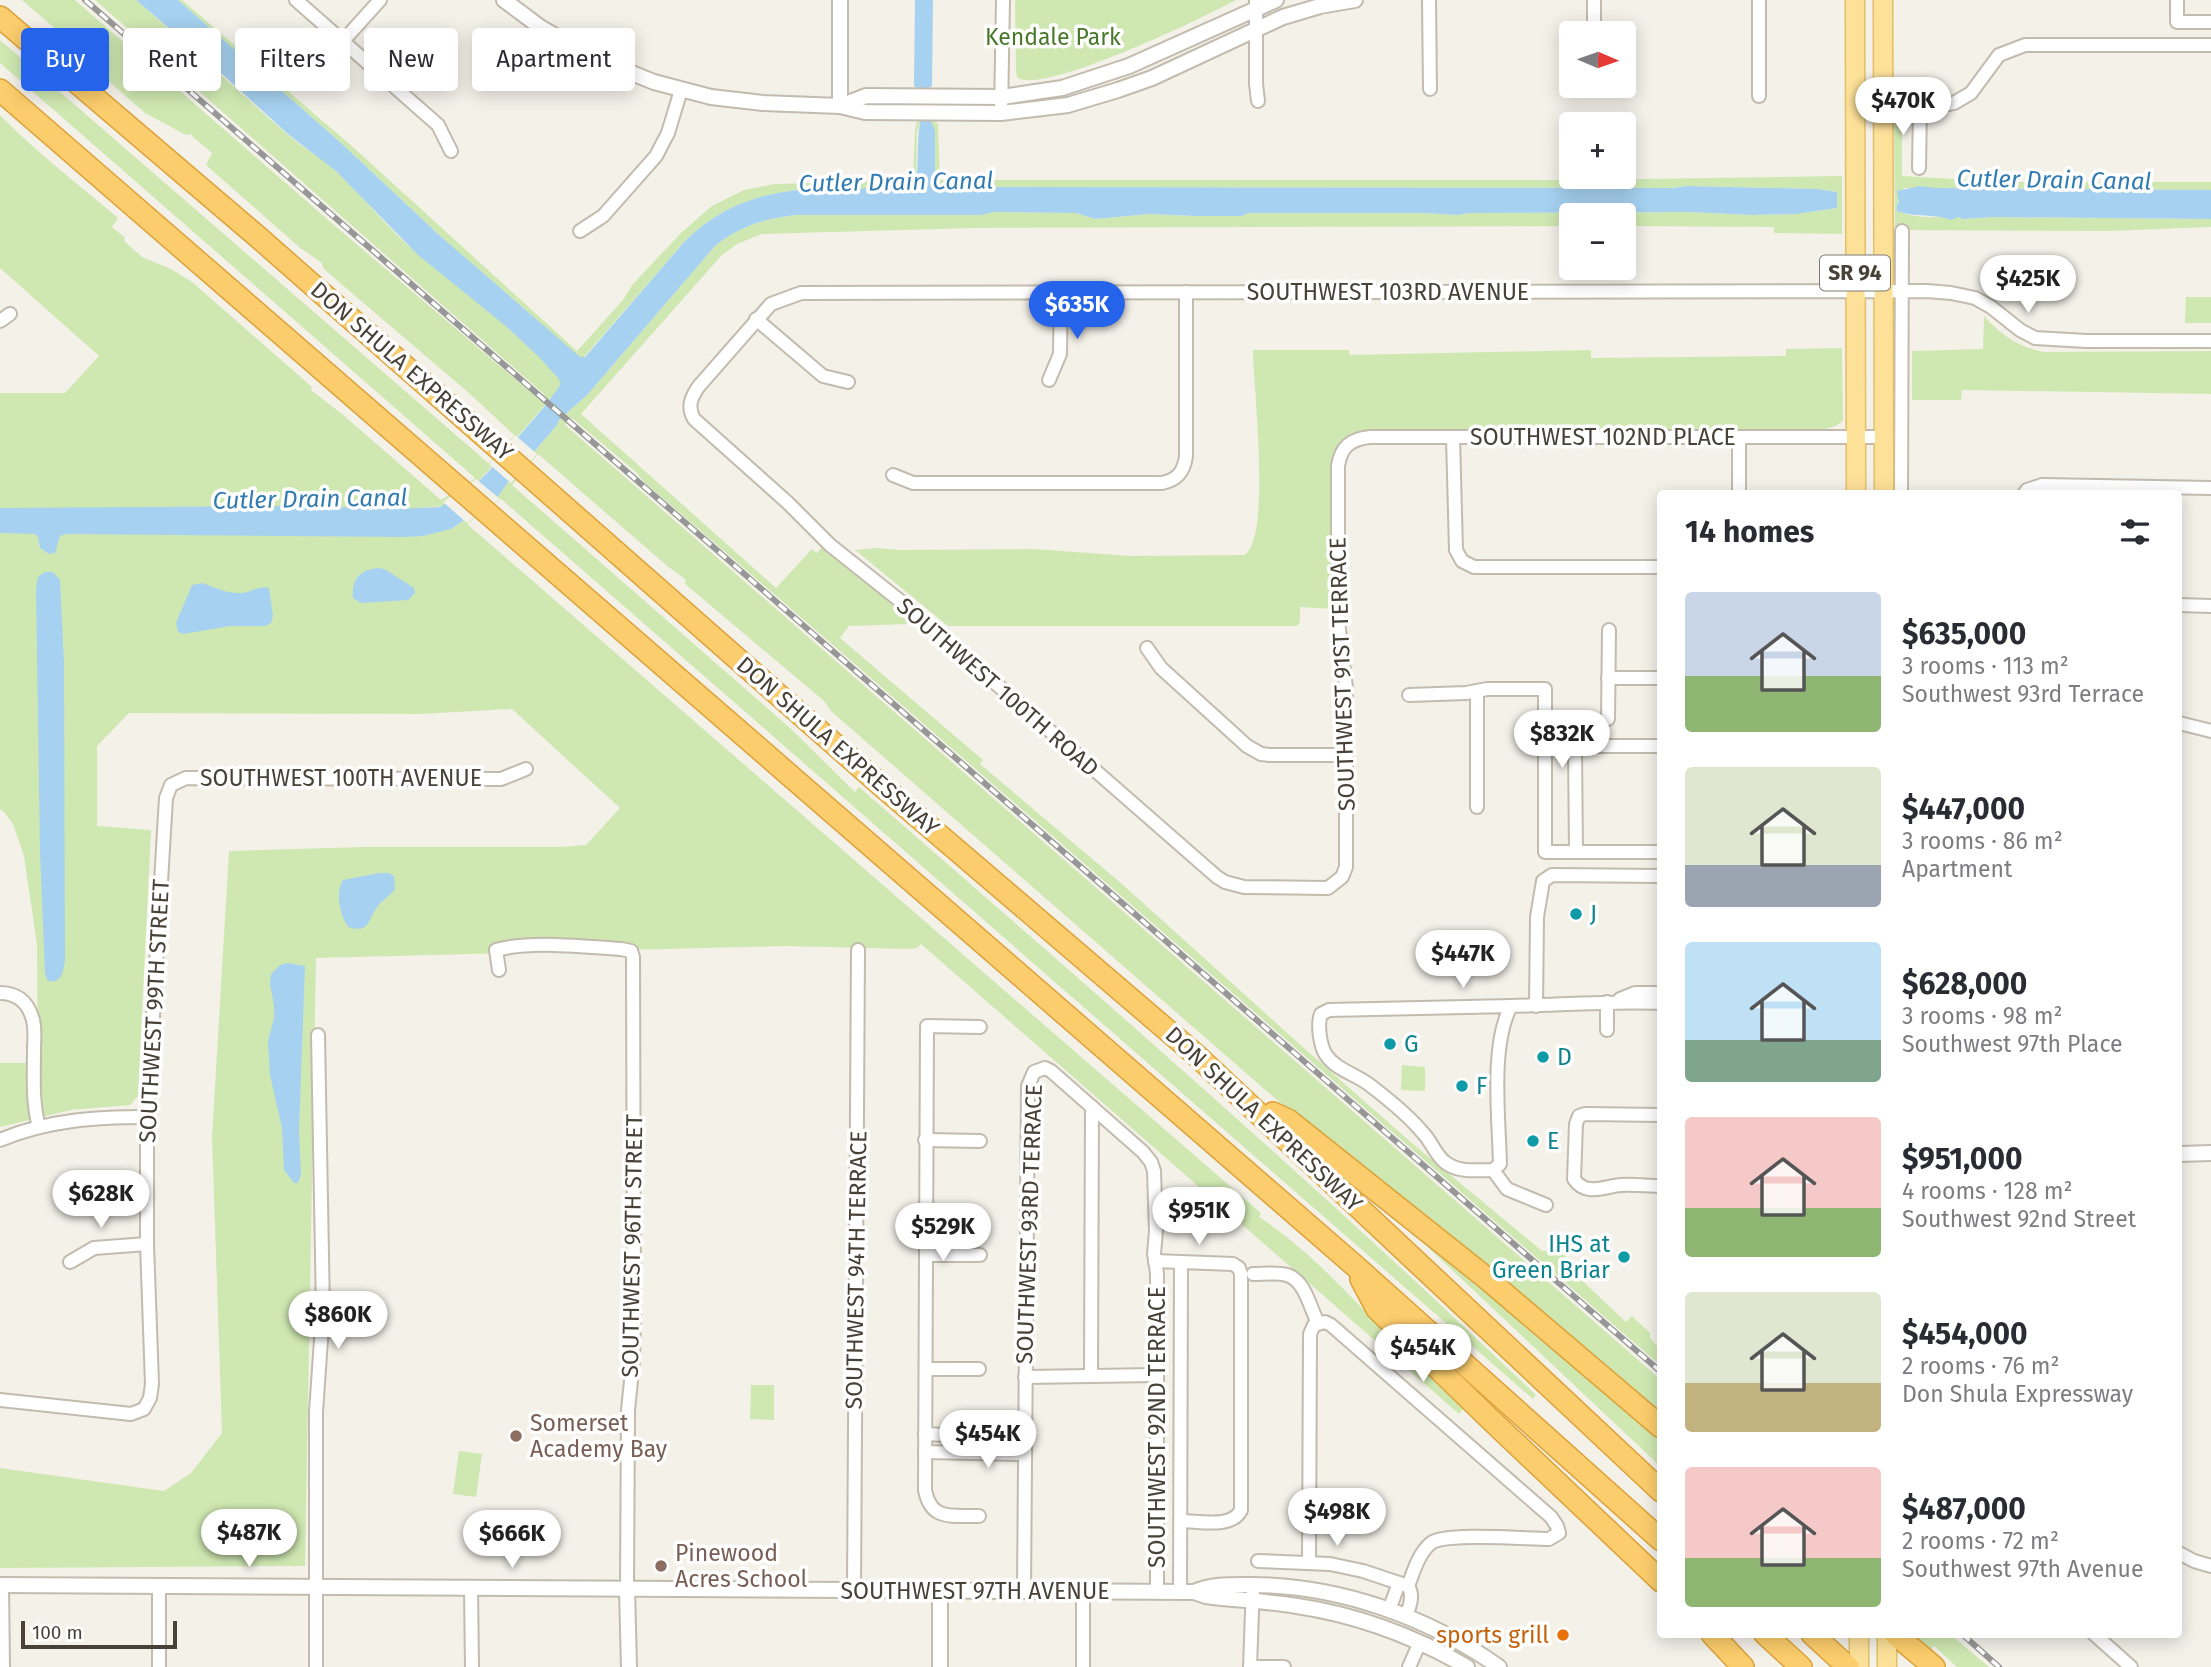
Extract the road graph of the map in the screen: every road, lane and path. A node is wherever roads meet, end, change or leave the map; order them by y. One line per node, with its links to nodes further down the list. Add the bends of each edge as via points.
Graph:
1 (296, 0): 19 (street)
2 (380, 0): 22 (street)
3 (503, 0): 28 (street, via 592,57)
4 (840, 0): 33 (street)
5 (1003, 0): 31 (street)
6 (1276, 0): 15 (street)
7 (1355, 0): 21 (street, via 1301,11)
8 (1429, 0): 26 (street)
9 (1594, 0): 17 (street)
10 (1759, 0): 30 (street)
11 (1855, 0): 35 (main road, SR 94)
12 (1883, 0): 36 (main road, SR 94)
13 (2177, 0): 18 (street, via 2177,22)
14 (0, 4): 20 (highway)
15 (1256, 4): 21 (street); 31 (street, via 1107,75 1062,89)
16 (0, 17): 23 (highway, DON SHULA EXPRESSWAY)
17 (1594, 21)
18 (2211, 22)
19 (330, 28)
20 (21, 29)
21 (1256, 29): 32 (street); 37 (street, via 1118,90 1068,105)
22 (350, 33)
23 (21, 35)
24 (350, 45): 38 (street, via 438,125)
25 (2211, 45): 34 (street, via 2025,45 1999,55 1961,100)
26 (1430, 89)
27 (0, 90): 118 (highway, DON SHULA EXPRESSWAY)
28 (681, 90): 33 (street, via 742,101); 40 (street, via 656,156 603,216)
29 (86, 91): 99 (highway, DON SHULA EXPRESSWAY)
30 (1759, 96)
31 (1002, 97): 33 (street, via 866,96); 37 (street)
32 (1258, 101)
33 (840, 106): 37 (street, via 865,113)
34 (1920, 107): 36 (street); 39 (street)
35 (1855, 108): 36 (street); 42 (main road, SR 94)
36 (1883, 108): 43 (main road, SR 94)
37 (1001, 113)
38 (451, 151)
39 (1919, 168)
40 (580, 231)
41 (1902, 231): 43 (street)
42 (1855, 291): 43 (street, SOUTHWEST 103RD AVENUE); 45 (street, SOUTHWEST 103RD AVENUE); 54 (main road, SR 94)
43 (1892, 291): 47 (street, SOUTHWEST 103RD AVENUE, via 1939,291 1975,298 2035,338); 52 (main road, SR 94); 61 (street)
44 (1061, 292): 45 (street, SOUTHWEST 103RD AVENUE); 46 (street, SOUTHWEST 103RD AVENUE, via 801,293 777,301); 48 (street, via 1060,354)
45 (1186, 292): 56 (street, via 1185,456 1180,475 1162,484 913,484)
46 (756, 319): 49 (street, via 823,376); 50 (street, SOUTHWEST 103RD AVENUE, via 699,386)
47 (2211, 341)
48 (1049, 380)
49 (848, 382)
50 (690, 409): 86 (street, SOUTHWEST 100TH ROAD, via 694,419 830,545 914,612 1217,877 1251,888 1324,889)
51 (1453, 437): 53 (street, SOUTHWEST 102ND PLACE); 55 (street, SOUTHWEST 102ND PLACE, via 1361,438 1345,446); 64 (street, via 1456,550 1462,561 1474,567)
52 (1884, 437): 54 (street, SOUTHWEST 102ND PLACE); 60 (main road, SR 94)
53 (1739, 438): 54 (street, SOUTHWEST 102ND PLACE); 58 (street)
54 (1856, 438): 59 (main road, SR 94)
55 (1338, 466): 79 (street, SOUTHWEST 91ST TERRACE, via 1338,621 1346,688)
56 (892, 475)
57 (2211, 488): 63 (street)
58 (1739, 490)
59 (1856, 490)
60 (1884, 490)
61 (1901, 490)
62 (2027, 490): 63 (street, via 2042,485)
63 (2136, 490)
64 (1657, 567)
65 (2182, 605): 66 (street)
66 (2211, 606)
67 (1609, 630): 69 (street)
68 (1147, 648): 79 (street, via 1161,668 1252,750 1266,755)
69 (1608, 678): 70 (street); 73 (street)
70 (1657, 678)
71 (1477, 691): 72 (street); 76 (street, via 1545,689); 82 (street)
72 (1409, 695)
73 (1608, 719)
74 (2182, 724): 75 (street)
75 (2211, 732)
76 (1545, 746): 77 (street); 83 (street, via 1545,852)
77 (1575, 746): 78 (street); 83 (street)
78 (1657, 746)
79 (1346, 755): 86 (street, SOUTHWEST 91ST TERRACE, via 1346,863)
80 (526, 769): 81 (street, SOUTHWEST 100TH AVENUE, via 501,779 186,778 173,783)
81 (166, 798): 102 (street, SOUTHWEST 99TH STREET)
82 (1477, 807)
83 (1576, 852): 84 (street)
84 (1657, 852)
85 (1657, 876): 94 (street, via 1546,878 1537,918)
86 (1339, 880)
87 (858, 950): 148 (street, SOUTHWEST 94TH TERRACE)
88 (499, 970): 147 (street, SOUTHWEST 96TH STREET, via 496,950 505,948 631,951 635,980 634,1317 628,1409)
89 (0, 993): 103 (street, via 23,1000 34,1025)
90 (1657, 993): 91 (street, via 1635,993)
91 (1609, 1002): 92 (street); 94 (street); 96 (street)
92 (1657, 1003)
93 (1511, 1006): 94 (street); 109 (street, via 1498,1054 1500,1164); 109 (street, via 1329,1010 1321,1014 1319,1024 1330,1059 1378,1092 1424,1133 1446,1163 1460,1170)
94 (1536, 1006)
95 (980, 1027): 105 (street, via 927,1027)
96 (1607, 1030)
97 (318, 1035): 145 (street, via 323,1311 316,1412)
98 (1037, 1070): 100 (street, SOUTHWEST 92ND TERRACE, via 1051,1071); 125 (street, SOUTHWEST 93RD TERRACE, via 1028,1086)
99 (1243, 1097): 127 (highway, via 1288,1120 1485,1277); 132 (highway, DON SHULA EXPRESSWAY)
100 (1093, 1107): 116 (street, SOUTHWEST 92ND TERRACE, via 1151,1162); 124 (street)
101 (1657, 1115): 110 (street, via 1579,1116 1574,1179 1587,1189)
102 (147, 1117): 103 (street, via 75,1120); 112 (street, SOUTHWEST 99TH STREET)
103 (39, 1127): 104 (street)
104 (0, 1140)
105 (925, 1140): 106 (street); 113 (street)
106 (980, 1141)
107 (2211, 1153): 108 (street)
108 (2182, 1154)
109 (1493, 1170): 111 (street, via 1507,1189)
110 (1657, 1186)
111 (1546, 1205)
112 (147, 1244): 115 (street, via 98,1247); 126 (street, SOUTHWEST 99TH STREET, via 151,1393 144,1409 131,1414)
113 (926, 1255): 114 (street); 121 (street)
114 (980, 1255)
115 (70, 1262)
116 (1160, 1262): 117 (street); 123 (street, SOUTHWEST 92ND TERRACE)
117 (1181, 1263): 134 (street); 134 (street, via 1237,1266 1240,1270 1242,1507 1230,1521)
118 (1354, 1265): 135 (highway, DON SHULA EXPRESSWAY); 140 (highway, via 1377,1309)
119 (1253, 1274): 120 (street, via 1294,1279)
120 (1318, 1323): 138 (street, via 1310,1334); 141 (street, via 1331,1325 1558,1526 1557,1535 1549,1539 1438,1539 1426,1549)
121 (926, 1369): 122 (street); 128 (street)
122 (979, 1369)
123 (1157, 1375): 124 (street); 152 (street, SOUTHWEST 92ND TERRACE)
124 (1091, 1376): 125 (street)
125 (1025, 1377): 129 (street, SOUTHWEST 93RD TERRACE)
126 (0, 1400)
127 (1657, 1424)
128 (925, 1434): 129 (street); 130 (street)
129 (1024, 1439): 131 (street, SOUTHWEST 93RD TERRACE)
130 (925, 1452): 131 (street); 133 (street, via 927,1502 946,1515)
131 (1024, 1454): 150 (street, SOUTHWEST 93RD TERRACE)
132 (1657, 1487)
133 (979, 1516)
134 (1181, 1521): 153 (street)
135 (1657, 1536)
136 (2182, 1555): 139 (street)
137 (1258, 1561): 138 (street)
138 (1309, 1562): 141 (street, via 1347,1567)
139 (2211, 1566)
140 (1657, 1577)
141 (1404, 1584): 155 (street); 156 (street, via 1411,1591)
142 (1, 1585): 144 (street, SOUTHWEST 97TH AVENUE); 166 (street)
143 (1253, 1585): 153 (street, SOUTHWEST 97TH AVENUE); 154 (street); 155 (street, SOUTHWEST 97TH AVENUE, via 1310,1591)
144 (159, 1586): 145 (street, SOUTHWEST 97TH AVENUE); 167 (street)
145 (315, 1587): 146 (street, SOUTHWEST 97TH AVENUE); 168 (street)
146 (471, 1587): 147 (street, SOUTHWEST 97TH AVENUE); 169 (street)
147 (627, 1589): 148 (street, SOUTHWEST 97TH AVENUE); 170 (street, SOUTHWEST 96TH STREET)
148 (854, 1590): 149 (street, SOUTHWEST 97TH AVENUE)
149 (940, 1590): 150 (street, SOUTHWEST 97TH AVENUE); 171 (street)
150 (1024, 1591): 151 (street, SOUTHWEST 97TH AVENUE)
151 (1083, 1591): 152 (street, SOUTHWEST 97TH AVENUE); 172 (street)
152 (1157, 1592): 153 (street, SOUTHWEST 97TH AVENUE)
153 (1187, 1592): 154 (street, SOUTHWEST 97TH AVENUE)
154 (1252, 1601): 165 (street, SOUTHWEST 97TH AVENUE, via 1336,1613); 173 (street)
155 (1389, 1610): 156 (street, SOUTHWEST 97TH AVENUE)
156 (1406, 1616): 157 (street, SOUTHWEST 97TH AVENUE)
157 (1427, 1626): 165 (street); 177 (street, SOUTHWEST 97TH AVENUE)
158 (1716, 1638): 178 (highway)
159 (1769, 1638): 179 (highway)
160 (1859, 1638): 181 (main road)
161 (1887, 1638): 182 (main road)
162 (1900, 1638): 183 (highway)
163 (2098, 1638): 184 (street)
164 (1818, 1640): 180 (highway)
165 (1420, 1642): 175 (street); 176 (street, SOUTHWEST 97TH AVENUE)
166 (3, 1667)
167 (159, 1667)
168 (316, 1667)
169 (472, 1667)
170 (629, 1667)
171 (940, 1667)
172 (1083, 1667)
173 (1250, 1667): 174 (street)
174 (1284, 1667)
175 (1409, 1667)
176 (1467, 1667)
177 (1499, 1667)
178 (1743, 1667)
179 (1801, 1667)
180 (1848, 1667)
181 (1859, 1667)
182 (1887, 1667)
183 (1934, 1667)
184 (2131, 1667)

